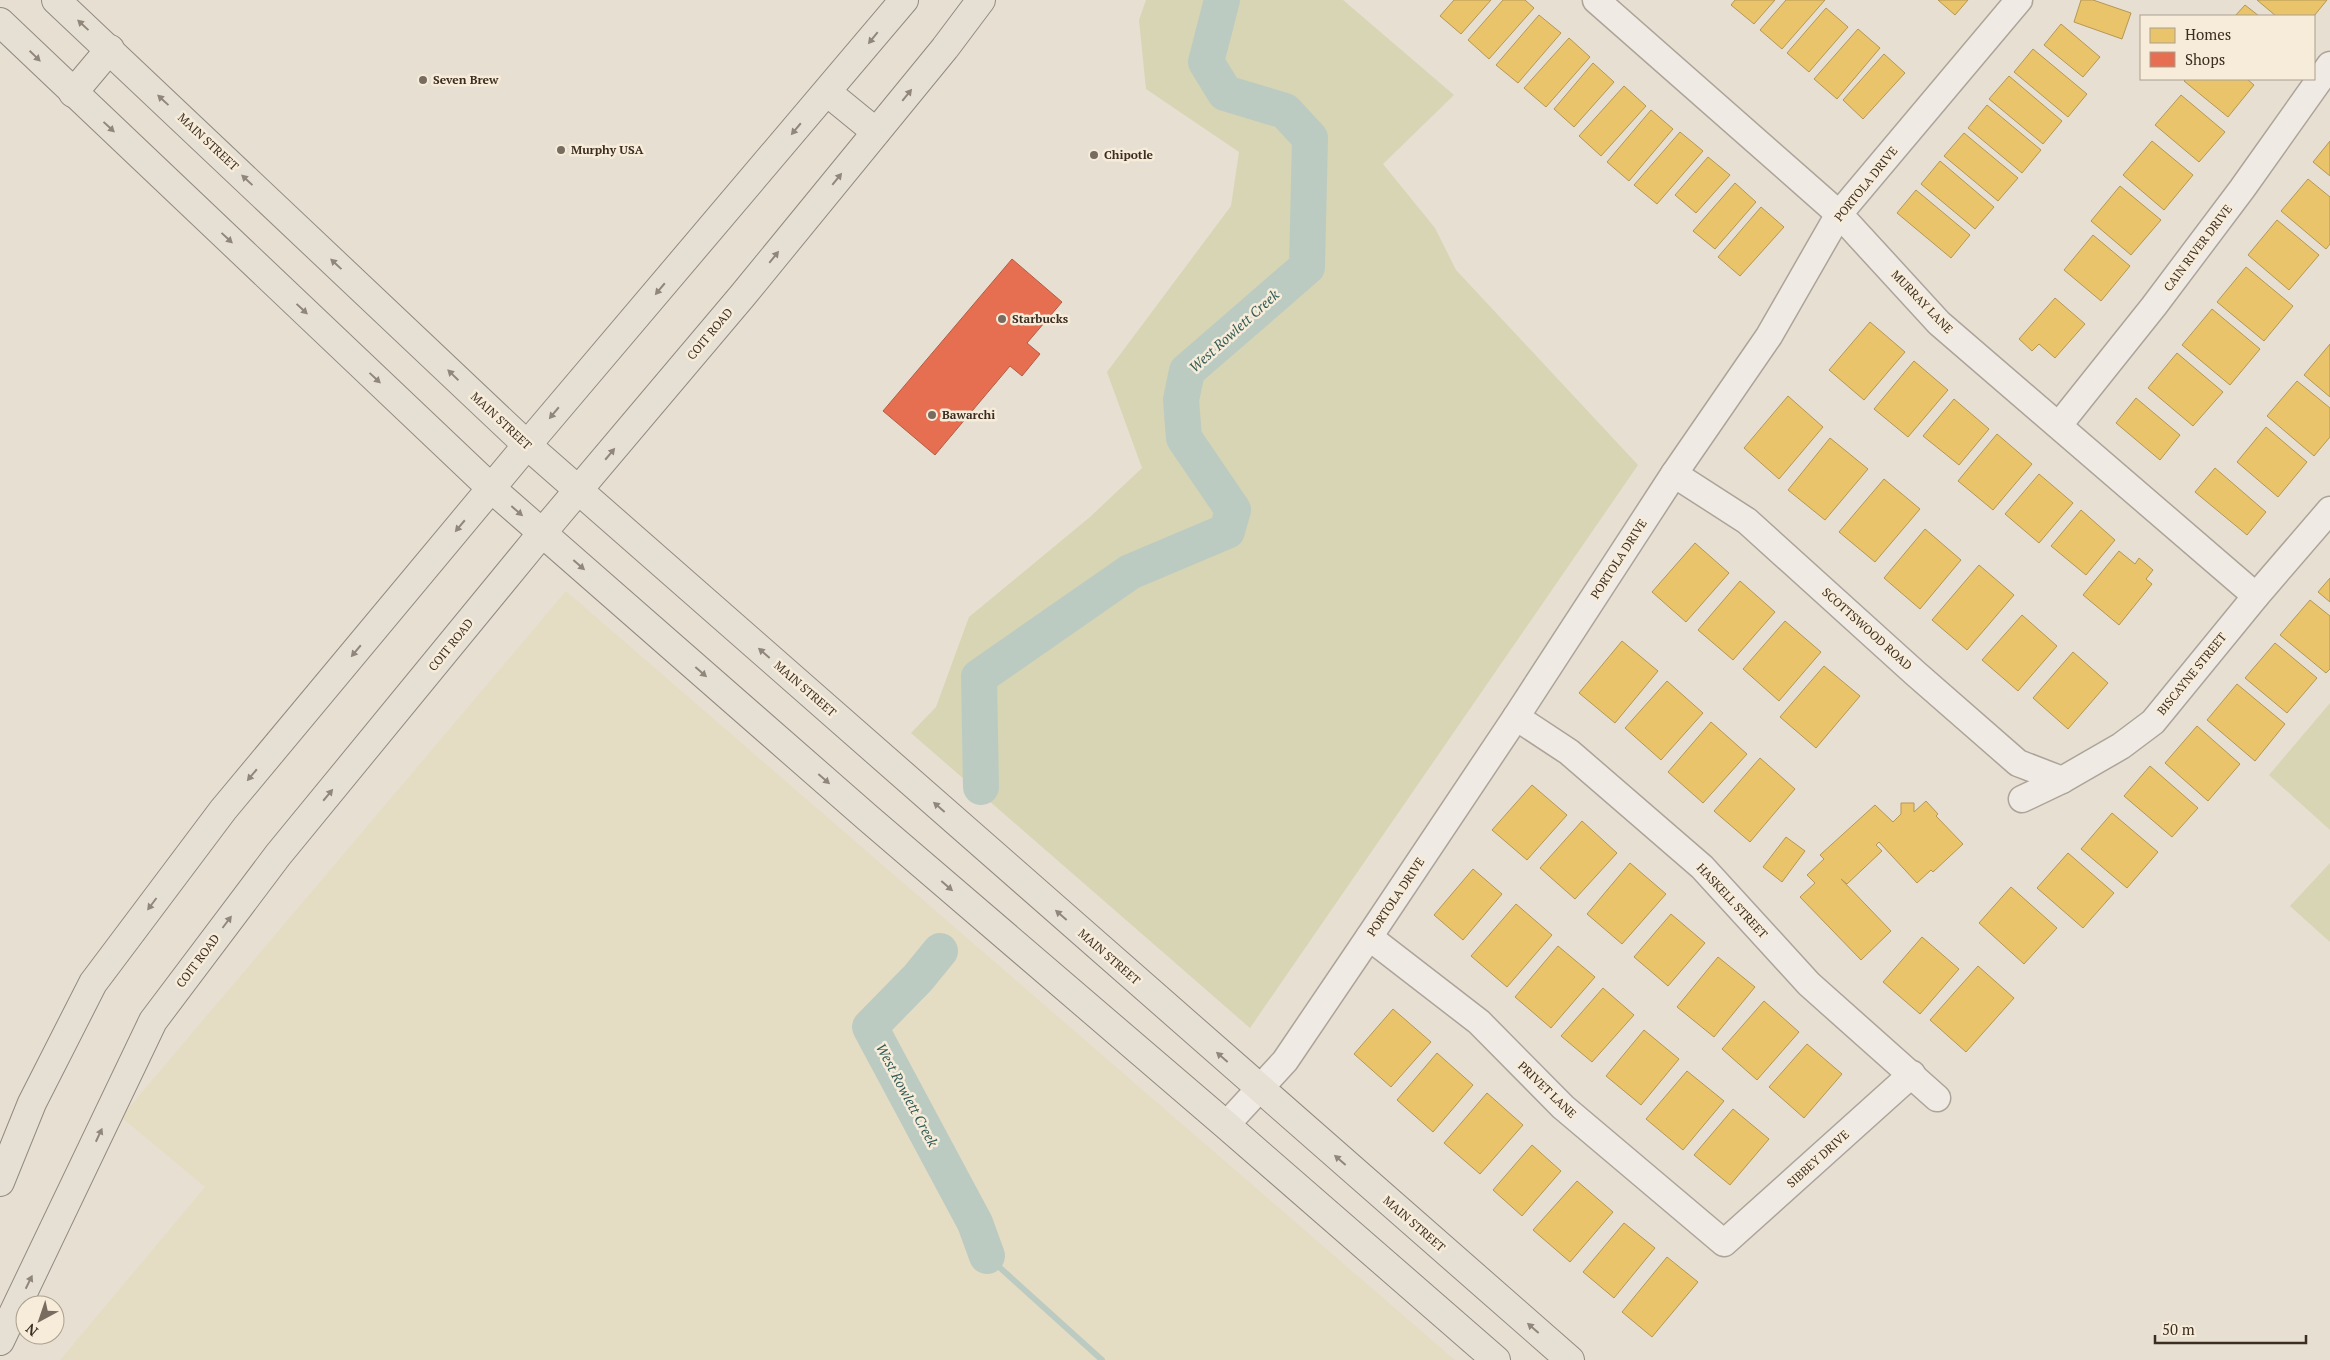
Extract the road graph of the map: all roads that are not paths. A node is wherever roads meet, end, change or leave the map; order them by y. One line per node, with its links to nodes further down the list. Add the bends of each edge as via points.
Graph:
1 (56, 0): 7 (main road, MAIN STREET, one-way to 1)
2 (904, 0): 9 (main road, one-way to 9)
3 (981, 0): 11 (main road, COIT ROAD, one-way to 3)
4 (1596, 0): 12 (street, MURRAY LANE)
5 (2019, 0): 12 (street, PORTOLA DRIVE)
6 (0, 22): 10 (main road, one-way to 10)
7 (110, 50): 10 (main road); 14 (main road, MAIN STREET, one-way to 7)
8 (2330, 65): 13 (street, CAIN RIVER DRIVE, via 2154,306)
9 (827, 92): 11 (main road); 14 (main road, one-way to 14)
10 (73, 93): 16 (main road, one-way to 16)
11 (876, 132): 17 (main road, COIT ROAD, one-way to 11)
12 (1839, 214): 13 (street, MURRAY LANE, via 1939,323); 15 (street, PORTOLA DRIVE, via 1770,336)
13 (2059, 425): 20 (street, MURRAY LANE)
14 (527, 445): 16 (main road); 17 (main road, MAIN STREET)
15 (1674, 474): 21 (street, PORTOLA DRIVE); 22 (street, SCOTTSWOOD ROAD, via 1747,521 2018,763)
16 (492, 489): 19 (main road, one-way to 19); 29 (main road, one-way to 29, via 222,810 93,983 32,1103)
17 (579, 491): 19 (main road, COIT ROAD); 26 (main road, MAIN STREET, one-way to 17)
18 (2330, 510): 20 (street, BISCAYNE STREET)
19 (542, 533): 28 (main road, one-way to 28, via 860,812); 31 (main road, COIT ROAD, one-way to 19, via 153,1021 278,855)
20 (2256, 596): 22 (street, BISCAYNE STREET, via 2153,722 2121,746)
21 (1516, 717): 24 (street, PORTOLA DRIVE); 25 (street, HASKELL STREET, via 1569,752 1702,867 1809,984)
22 (2062, 780): 23 (street, BISCAYNE STREET)
23 (2022, 798)
24 (1369, 937): 26 (street, PORTOLA DRIVE, via 1285,1061); 30 (street, PRIVET LANE, via 1479,1022 1563,1107)
25 (1912, 1074): 27 (street, HASKELL STREET); 30 (street, SIBBEY DRIVE)
26 (1259, 1089): 28 (street, PORTOLA DRIVE); 33 (main road, MAIN STREET, one-way to 26)
27 (1937, 1098)
28 (1226, 1125): 32 (main road)
29 (0, 1182)
30 (1724, 1244)
31 (0, 1341)
32 (1496, 1360)
33 (1570, 1360)

